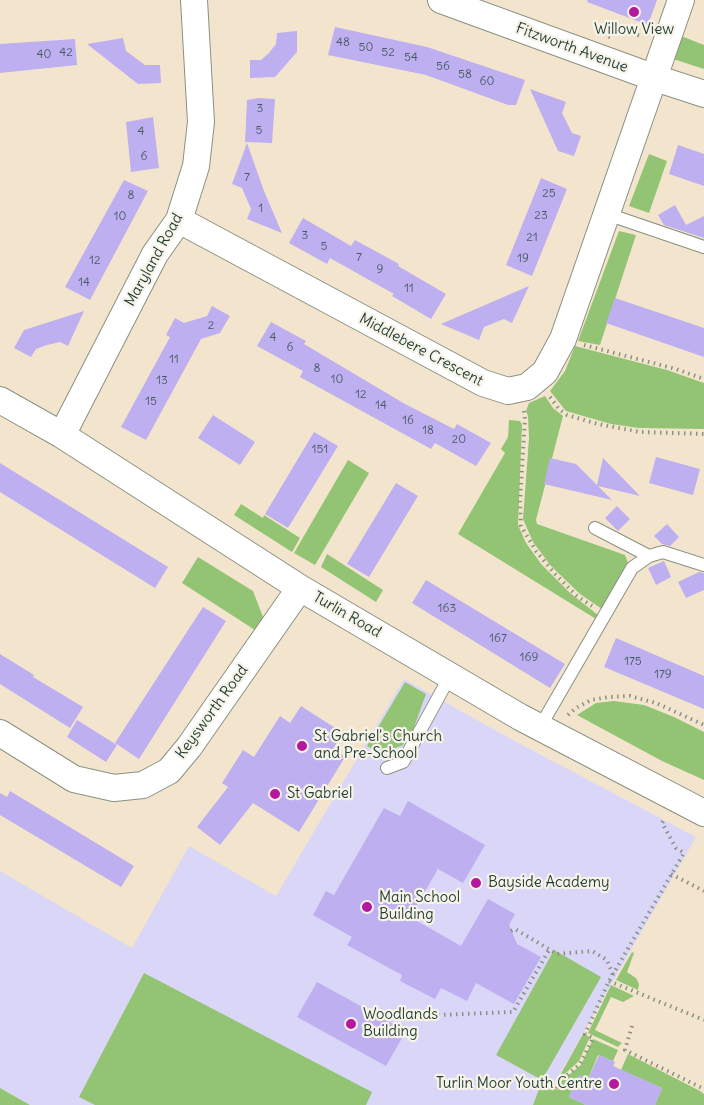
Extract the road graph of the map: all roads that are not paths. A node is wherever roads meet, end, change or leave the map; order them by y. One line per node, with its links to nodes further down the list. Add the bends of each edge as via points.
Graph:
1 (194, 0): 7 (street, Maryland Road, via 201,122 196,166)
2 (441, 0): 4 (street, Fitzworth Avenue)
3 (681, 0): 4 (street)
4 (655, 78): 5 (street, Fitzworth Avenue); 6 (street)
5 (704, 94)
6 (607, 214): 7 (street, Middlebere Crescent, via 563,339 550,363 528,385 497,389); 8 (lane)
7 (179, 220): 10 (street, Maryland Road, via 155,254)
8 (704, 247)
9 (0, 400): 10 (street, Turlin Road)
10 (62, 435): 14 (street, Turlin Road)
11 (596, 528): 12 (lane)
12 (649, 556): 13 (lane, via 663,552); 16 (lane, via 632,568)
13 (704, 565)
14 (300, 588): 15 (street, Turlin Road); 17 (street, Keysworth Road, via 189,747 169,771 143,785 114,788 75,779)
15 (450, 676): 16 (street, Turlin Road); 18 (lane, via 403,762)
16 (545, 730): 19 (street, Turlin Road)
17 (0, 733)
18 (387, 768)
19 (704, 813)

